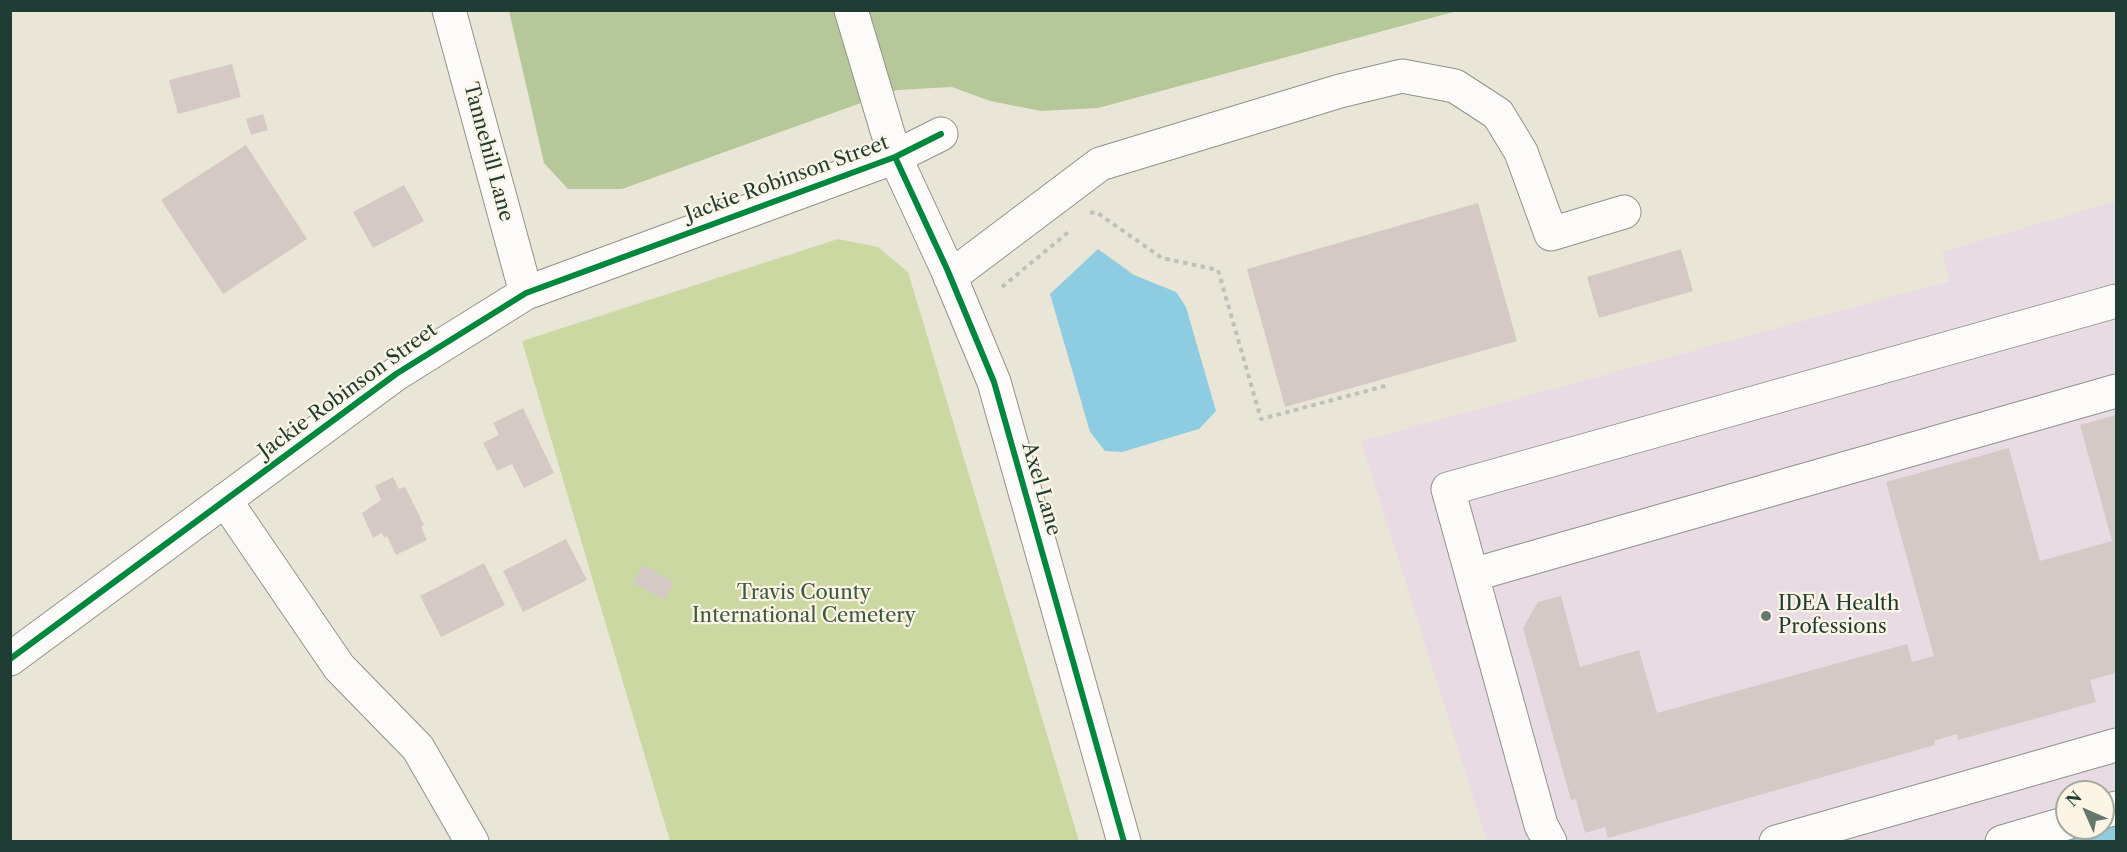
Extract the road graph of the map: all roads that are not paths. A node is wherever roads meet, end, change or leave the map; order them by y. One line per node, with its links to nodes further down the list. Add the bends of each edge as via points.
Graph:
1 (449, 10): 7 (street, Tannehill Lane)
2 (851, 10): 4 (street, Axel Lane)
3 (941, 134): 4 (street, Jackie Robinson Street)
4 (895, 158): 6 (street, Axel Lane); 7 (street, Jackie Robinson Street)
5 (1624, 212): 6 (street, via 1551,234 1521,152 1498,114 1455,86 1402,76 1340,91 1100,165)
6 (950, 277): 16 (street, Axel Lane, via 994,382)
7 (526, 293): 10 (street, Jackie Robinson Street, via 396,374)
8 (2116, 301): 11 (street, via 1448,489)
9 (2116, 391): 11 (street)
10 (225, 500): 12 (street, Jackie Robinson Street); 15 (street, via 339,667 418,748)
11 (1472, 575): 17 (street, via 1541,825)
12 (10, 659)
13 (2116, 745): 18 (street)
14 (2055, 827): 19 (street)
15 (472, 842)
16 (1124, 842)
17 (1550, 842)
18 (1776, 842)
19 (2002, 842)

